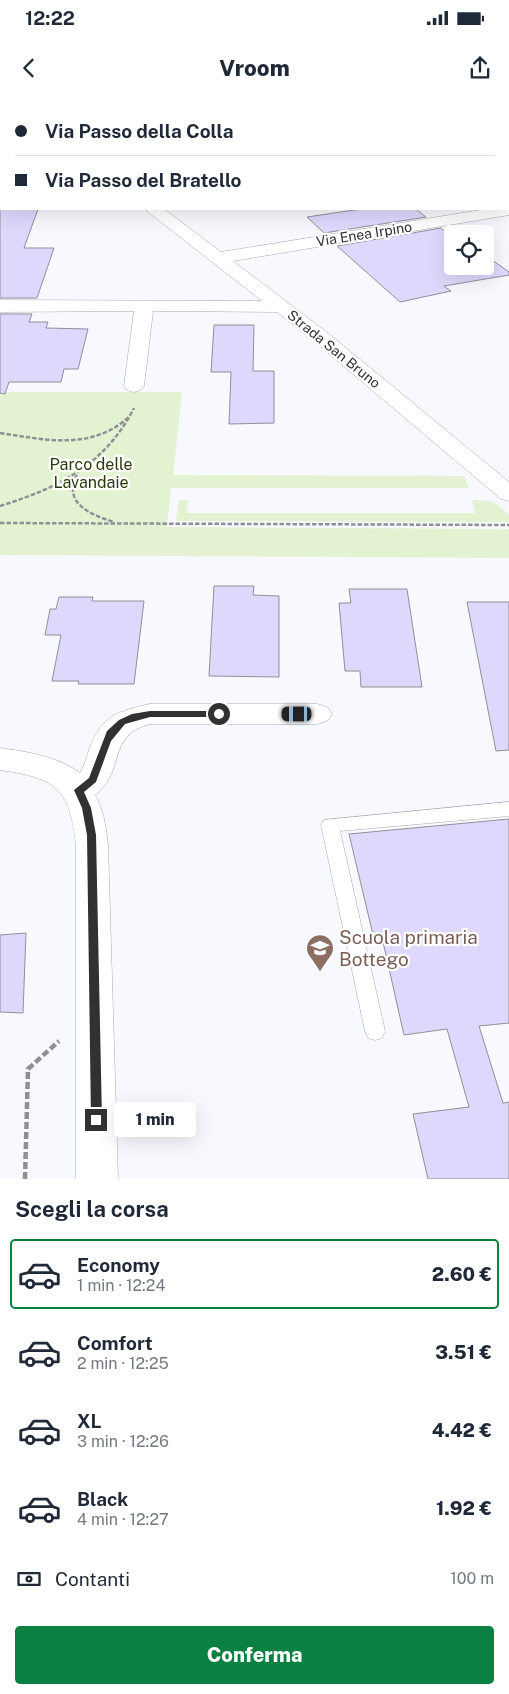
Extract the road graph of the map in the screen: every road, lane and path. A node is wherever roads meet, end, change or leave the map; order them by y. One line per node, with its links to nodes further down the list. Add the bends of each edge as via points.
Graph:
1 (155, 210): 3 (street, Strada San Bruno)
2 (509, 210): 3 (street, Via Enea Irpino)
3 (219, 258): 6 (street, Strada San Bruno)
4 (0, 306): 5 (street)
5 (144, 306): 6 (street); 7 (street)
6 (283, 307): 11 (street, Strada San Bruno)
7 (134, 386): 8 (path, via 138,388)
8 (132, 413): 9 (path, via 109,431 83,439 61,440); 10 (path, via 114,442)
9 (0, 433)
10 (81, 471): 12 (path); 14 (path, via 73,480 71,489 78,504 100,518)
11 (509, 494)
12 (0, 506)
13 (0, 523): 14 (path)
14 (127, 524): 15 (path)
15 (509, 525)
16 (317, 714): 18 (street, via 150,714 132,717 110,733 96,775)
17 (0, 759): 18 (street, via 44,768 63,777)
18 (78, 790): 23 (street, via 87,808 92,845)
19 (509, 809): 20 (lane, via 330,825)
20 (375, 1032)
21 (61, 1040): 22 (path, via 28,1069)
22 (25, 1179)
23 (98, 1179)

